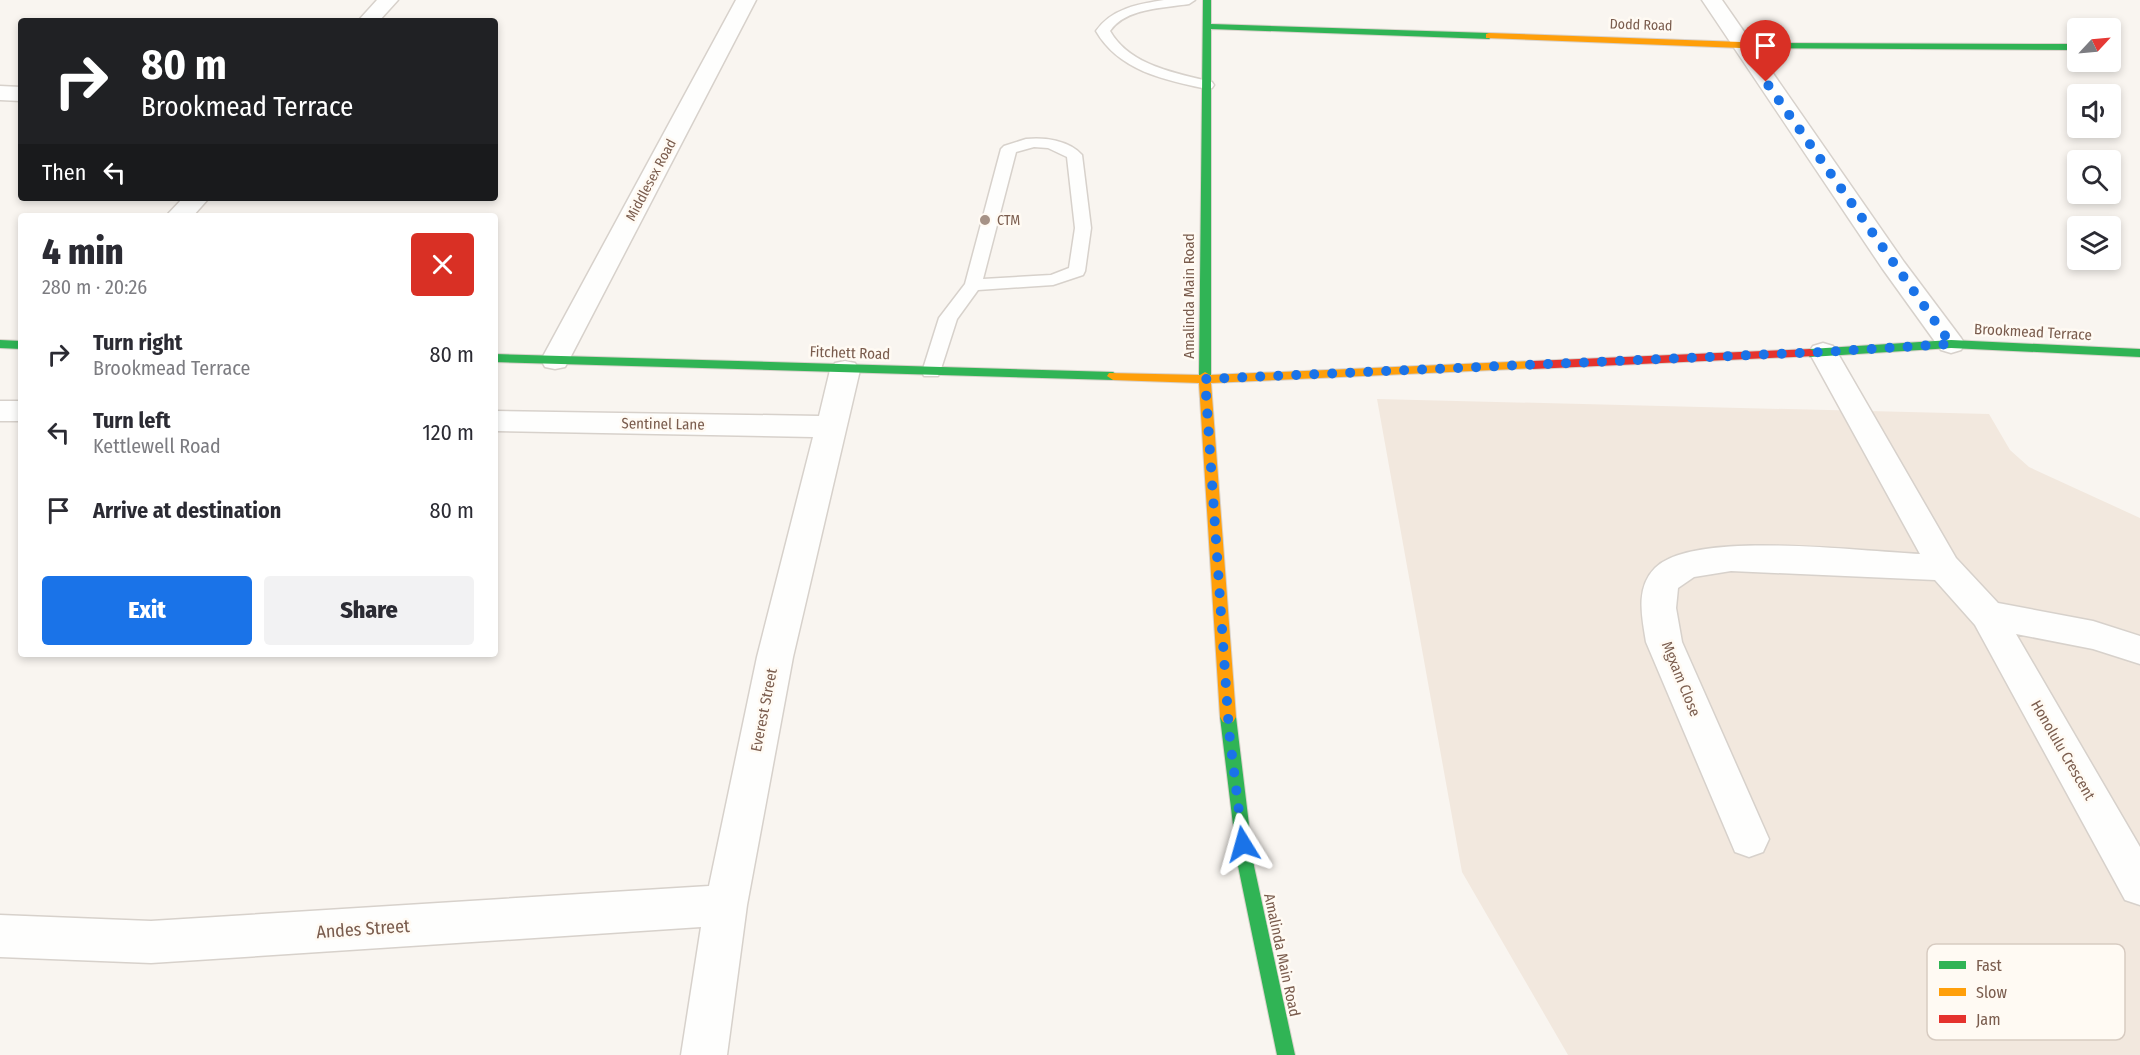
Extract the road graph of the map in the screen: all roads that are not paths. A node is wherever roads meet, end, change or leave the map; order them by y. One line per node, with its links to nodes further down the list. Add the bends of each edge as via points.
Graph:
1 (388, 0): 6 (street)
2 (746, 0): 22 (street, Middlesex Road)
3 (1189, 0): 10 (lane, via 1131,11 1106,24 1103,31 1113,47 1134,61 1179,79)
4 (1207, 0): 7 (street, Amalinda Main Road)
5 (1712, 0): 8 (street)
6 (371, 18)
7 (1207, 26): 8 (street, Dodd Road); 10 (street, Amalinda Main Road)
8 (1741, 45): 9 (street, Dodd Road); 17 (street)
9 (2067, 47)
10 (1207, 85): 25 (street, Amalinda Main Road)
11 (0, 93): 12 (street)
12 (18, 94)
13 (194, 201): 14 (street)
14 (182, 213)
15 (973, 285): 15 (lane, via 1009,149 1036,142 1064,148 1074,155 1084,219 1077,271 1053,280); 24 (lane, via 948,318)
16 (0, 344): 18 (street)
17 (1951, 344): 19 (street, Brookmead Terrace); 20 (street, Brookmead Terrace)
18 (18, 345)
19 (1823, 352): 25 (street, Brookmead Terrace); 30 (street, Honolulu Crescent)
20 (2140, 353)
21 (498, 358): 22 (street, Fitchett Road)
22 (555, 360): 23 (street, Fitchett Road)
23 (845, 370): 24 (street, Fitchett Road); 29 (street, Everest Street)
24 (931, 372): 25 (street, Fitchett Road)
25 (1205, 379): 38 (street, Amalinda Main Road, via 1229,731 1246,866)
26 (0, 411): 27 (street)
27 (18, 411)
28 (498, 421): 29 (street, Sentinel Lane)
29 (831, 427): 35 (street, Everest Street, via 775,657)
30 (1944, 567): 31 (street, Honolulu Crescent); 33 (street, Mgxam Close, via 1717,559 1687,566 1668,576 1658,607 1664,642)
31 (1987, 615): 32 (street, via 2093,635); 34 (street, Honolulu Crescent)
32 (2140, 650)
33 (1749, 839)
34 (2140, 886)
35 (726, 905): 36 (street, Andes Street, via 151,942); 37 (street, Everest Street)
36 (0, 936)
37 (704, 1055)
38 (1286, 1055)

